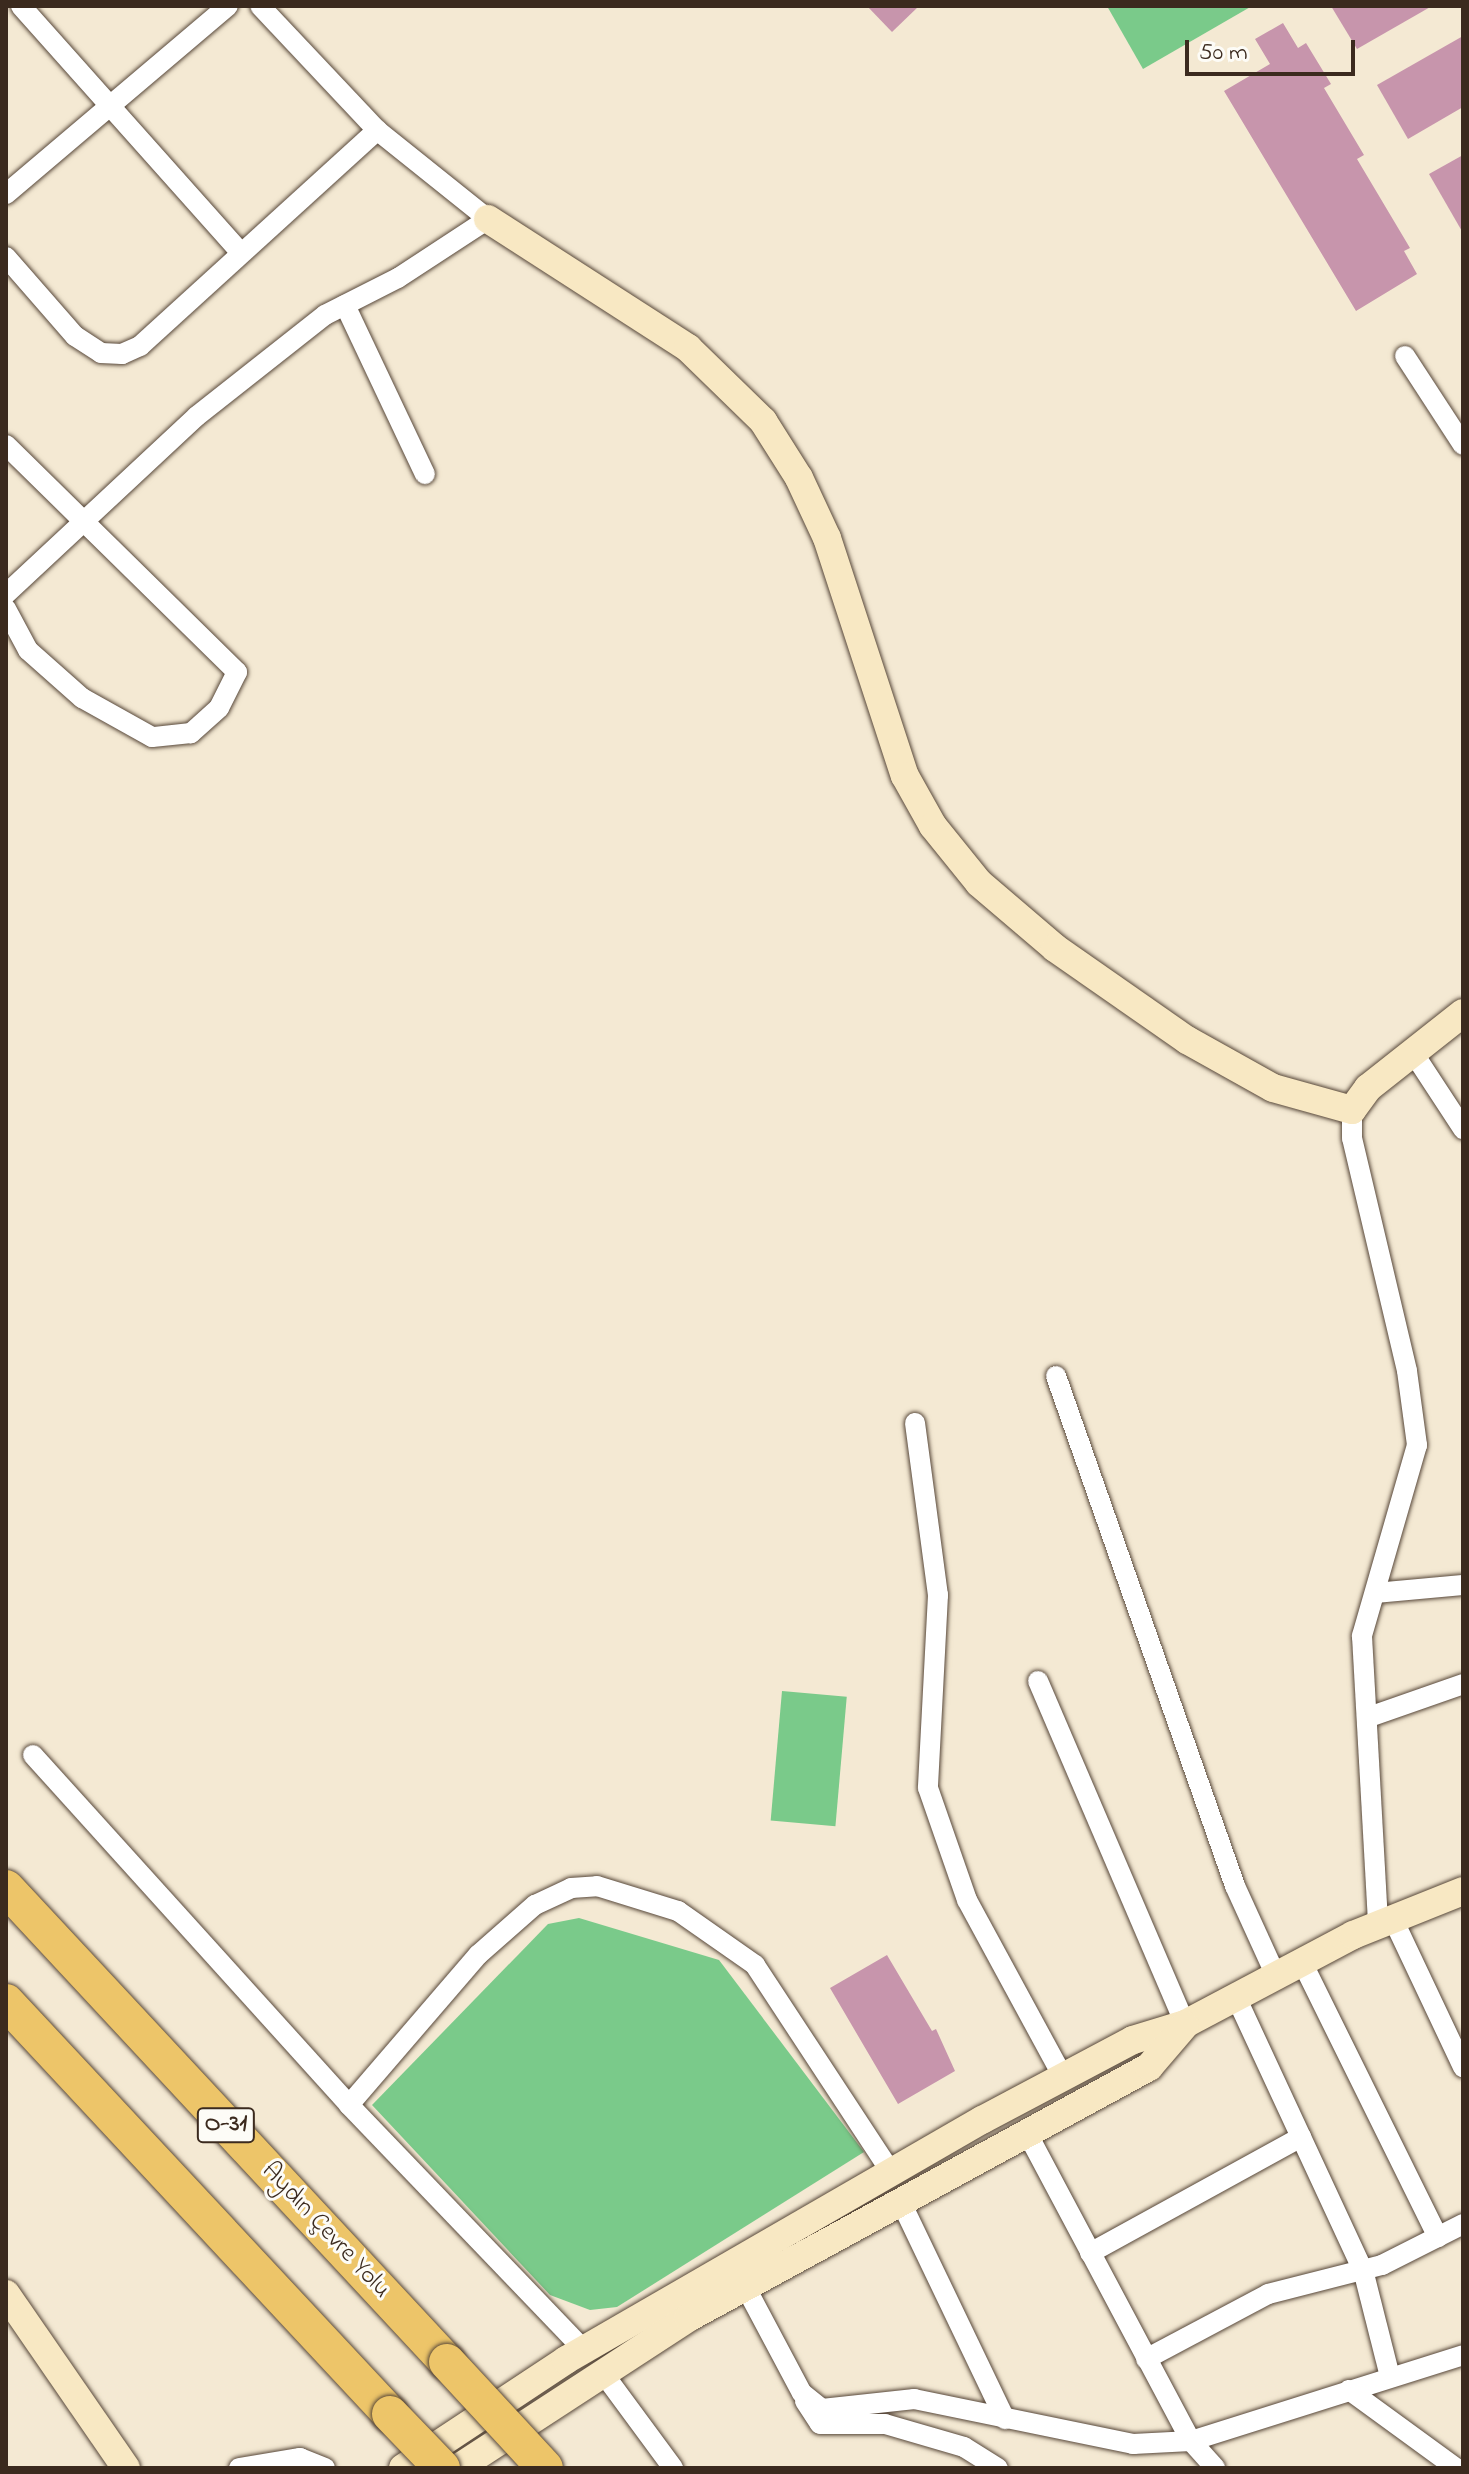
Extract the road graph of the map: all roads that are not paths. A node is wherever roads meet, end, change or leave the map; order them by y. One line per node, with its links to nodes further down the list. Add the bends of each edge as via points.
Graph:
1 (21, 6): 4 (street)
2 (228, 6): 4 (street)
3 (260, 6): 5 (street)
4 (107, 104): 6 (street); 8 (street)
5 (377, 130): 7 (street); 8 (street)
6 (6, 194)
7 (488, 219): 10 (street); 20 (main road, via 688,348 763,421 799,478 827,538 905,776 933,826 979,883 1055,948 1187,1040 1273,1088)
8 (239, 251): 9 (street, via 140,346 122,354 101,353 75,336)
9 (6, 257)
10 (345, 305): 14 (street); 15 (street, via 197,416)
11 (1405, 356): 13 (street)
12 (6, 445): 15 (street)
13 (1463, 445)
14 (425, 474)
15 (83, 518): 16 (street); 17 (street, via 237,672 219,708 191,733 152,737 134,730 82,698 28,650)
16 (6, 594)
17 (6, 609)
18 (1463, 1013): 19 (main road)
19 (1414, 1054): 20 (main road, via 1368,1088); 21 (street)
20 (1352, 1110): 25 (street, via 1352,1138 1407,1371 1417,1445)
21 (1463, 1129)
22 (1056, 1376): 34 (street, via 1235,1886)
23 (915, 1423): 39 (street, via 938,1595 928,1788 967,1900)
24 (1463, 1585): 25 (street)
25 (1375, 1593): 28 (street, via 1362,1636)
26 (1038, 1681): 37 (street)
27 (1463, 1684): 28 (street)
28 (1369, 1717): 32 (street)
29 (33, 1755): 40 (street)
30 (6, 1888): 66 (highway, Aydın Çevre Yolu / O-31, bridge)
31 (1463, 1891): 32 (main road)
32 (1386, 1922): 33 (main road); 38 (street)
33 (1302, 1962): 34 (main road); 46 (street)
34 (1276, 1976): 35 (main road)
35 (1236, 1997): 37 (main road); 42 (street)
36 (6, 2002): 64 (highway, bridge)
37 (1185, 2024): 39 (main road, via 1133,2040); 41 (main road, via 1149,2067)
38 (1463, 2067)
39 (1063, 2077): 43 (main road)
40 (349, 2105): 43 (street, via 478,1955 535,1905 571,1888 597,1886 678,1911 755,1965); 51 (street)
41 (1026, 2131): 44 (main road); 47 (street)
42 (1301, 2137): 47 (street); 48 (street)
43 (891, 2172): 44 (main road); 51 (main road)
44 (900, 2200): 49 (main road); 58 (street)
45 (1463, 2224): 46 (street)
46 (1438, 2237): 48 (street)
47 (1090, 2253): 53 (street)
48 (1363, 2270): 53 (street, via 1268,2294); 55 (street)
49 (745, 2286): 54 (main road); 57 (street)
50 (6, 2294): 60 (main road)
51 (584, 2350): 63 (main road)
52 (1463, 2355): 55 (street)
53 (1146, 2359): 59 (street)
54 (603, 2373): 65 (main road); 67 (street)
55 (1390, 2377): 56 (street)
56 (1349, 2390): 59 (street); 70 (street)
57 (802, 2393): 58 (street, via 822,2409 914,2399); 68 (street, via 820,2424 885,2424 964,2447)
58 (1005, 2419): 59 (street, via 1133,2444)
59 (1191, 2441): 69 (street)
60 (126, 2468)
61 (239, 2468): 62 (street, via 300,2458)
62 (325, 2468)
63 (403, 2468)
64 (442, 2468)
65 (458, 2468)
66 (545, 2468)
67 (673, 2468)
68 (998, 2468)
69 (1215, 2468)
70 (1456, 2468)

